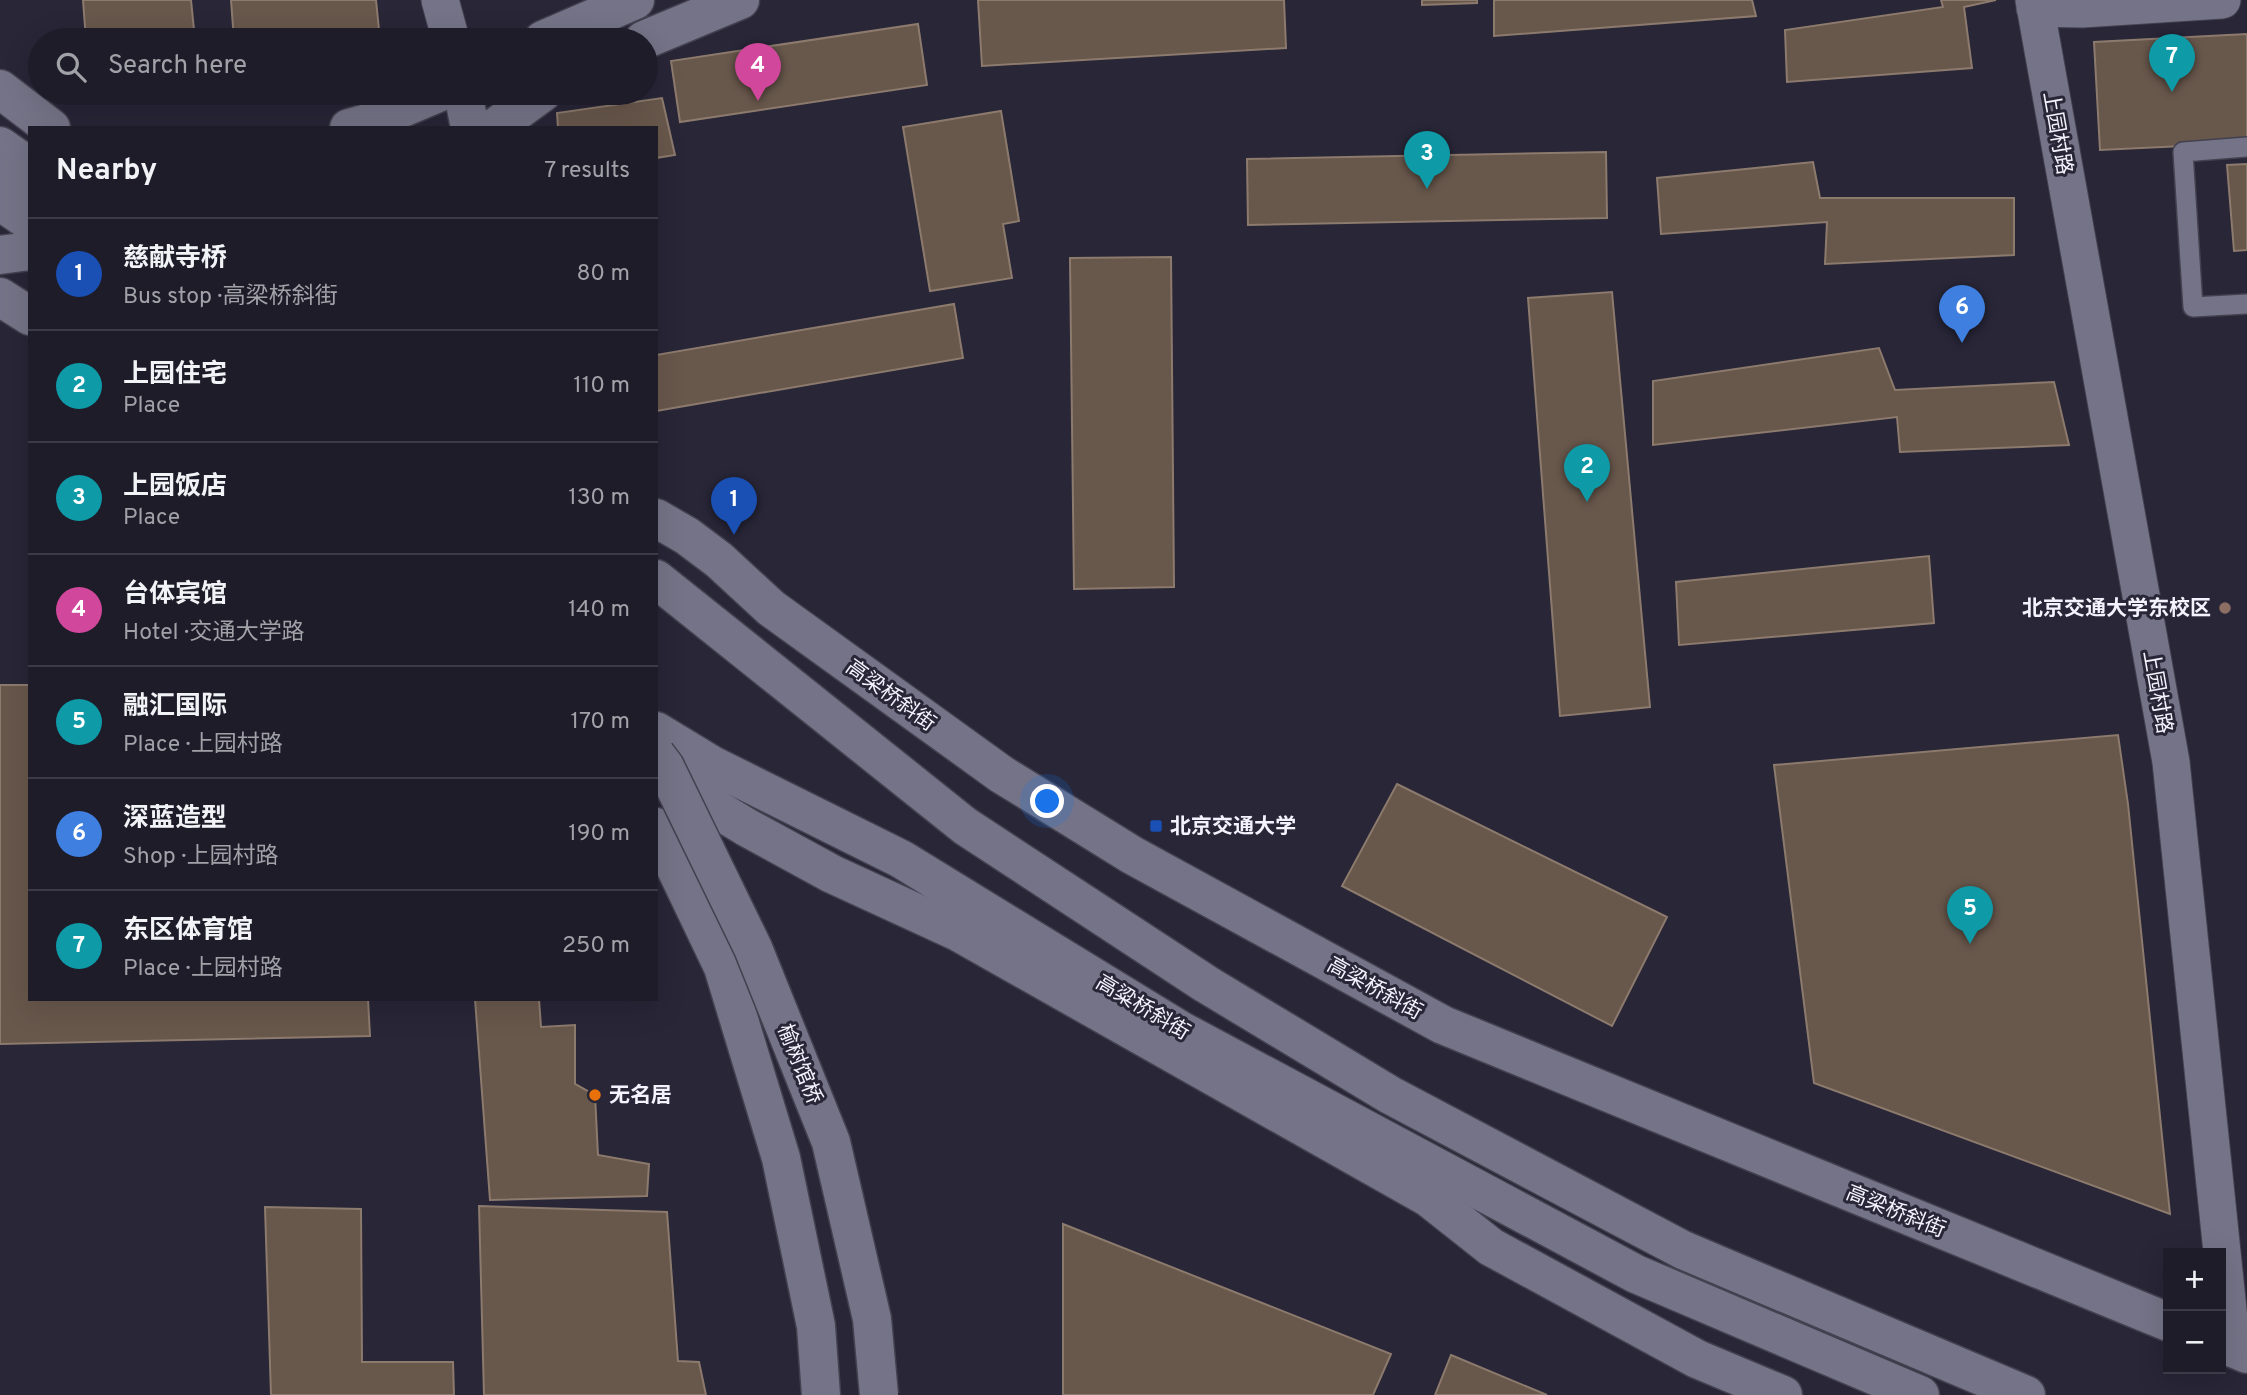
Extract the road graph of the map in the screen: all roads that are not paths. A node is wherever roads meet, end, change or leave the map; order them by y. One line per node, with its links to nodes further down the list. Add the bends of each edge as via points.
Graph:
1 (440, 0): 8 (street)
2 (635, 0): 9 (main road)
3 (740, 0): 10 (main road)
4 (2222, 0): 7 (street, via 2082,9)
5 (2237, 0): 6 (street)
6 (2247, 1)
7 (2035, 4): 39 (street, 上园村路, via 2171,762)
8 (448, 28)
9 (571, 28)
10 (658, 34)
11 (0, 89): 15 (main road)
12 (411, 105): 16 (main road)
13 (465, 105): 17 (main road)
14 (526, 105): 18 (main road)
15 (48, 126)
16 (358, 126)
17 (470, 126)
18 (497, 126)
19 (0, 146): 21 (main road)
20 (2247, 147): 29 (lane, via 2183,152 2193,307)
21 (28, 166)
22 (28, 186): 23 (main road)
23 (0, 188)
24 (0, 201): 25 (main road)
25 (28, 221)
26 (28, 251): 27 (main road)
27 (0, 255)
28 (0, 297): 30 (main road)
29 (2247, 304)
30 (28, 316)
31 (658, 519): 38 (main road, 高梁桥斜街, via 719,560 771,608 1001,774 1132,855 1443,1026)
32 (658, 581): 45 (main road, via 965,826 1206,984 1390,1095 1683,1250)
33 (658, 732): 37 (main road, 高粱桥斜街, via 712,765 901,859 1180,1030)
34 (658, 759): 42 (main road, 榆树馆桥, bridge, via 753,947 831,1142 872,1319)
35 (658, 773): 40 (main road, via 832,874 958,932 1429,1198 1491,1247)
36 (658, 831): 41 (main road, 榆树馆桥, via 723,967 781,1158 816,1326)
37 (1636, 1273): 40 (main road); 44 (main road)
38 (2163, 1320)
39 (2233, 1349)
40 (1697, 1359): 43 (main road)
41 (821, 1395)
42 (879, 1395)
43 (1783, 1395)
44 (1920, 1395)
45 (2026, 1395)

